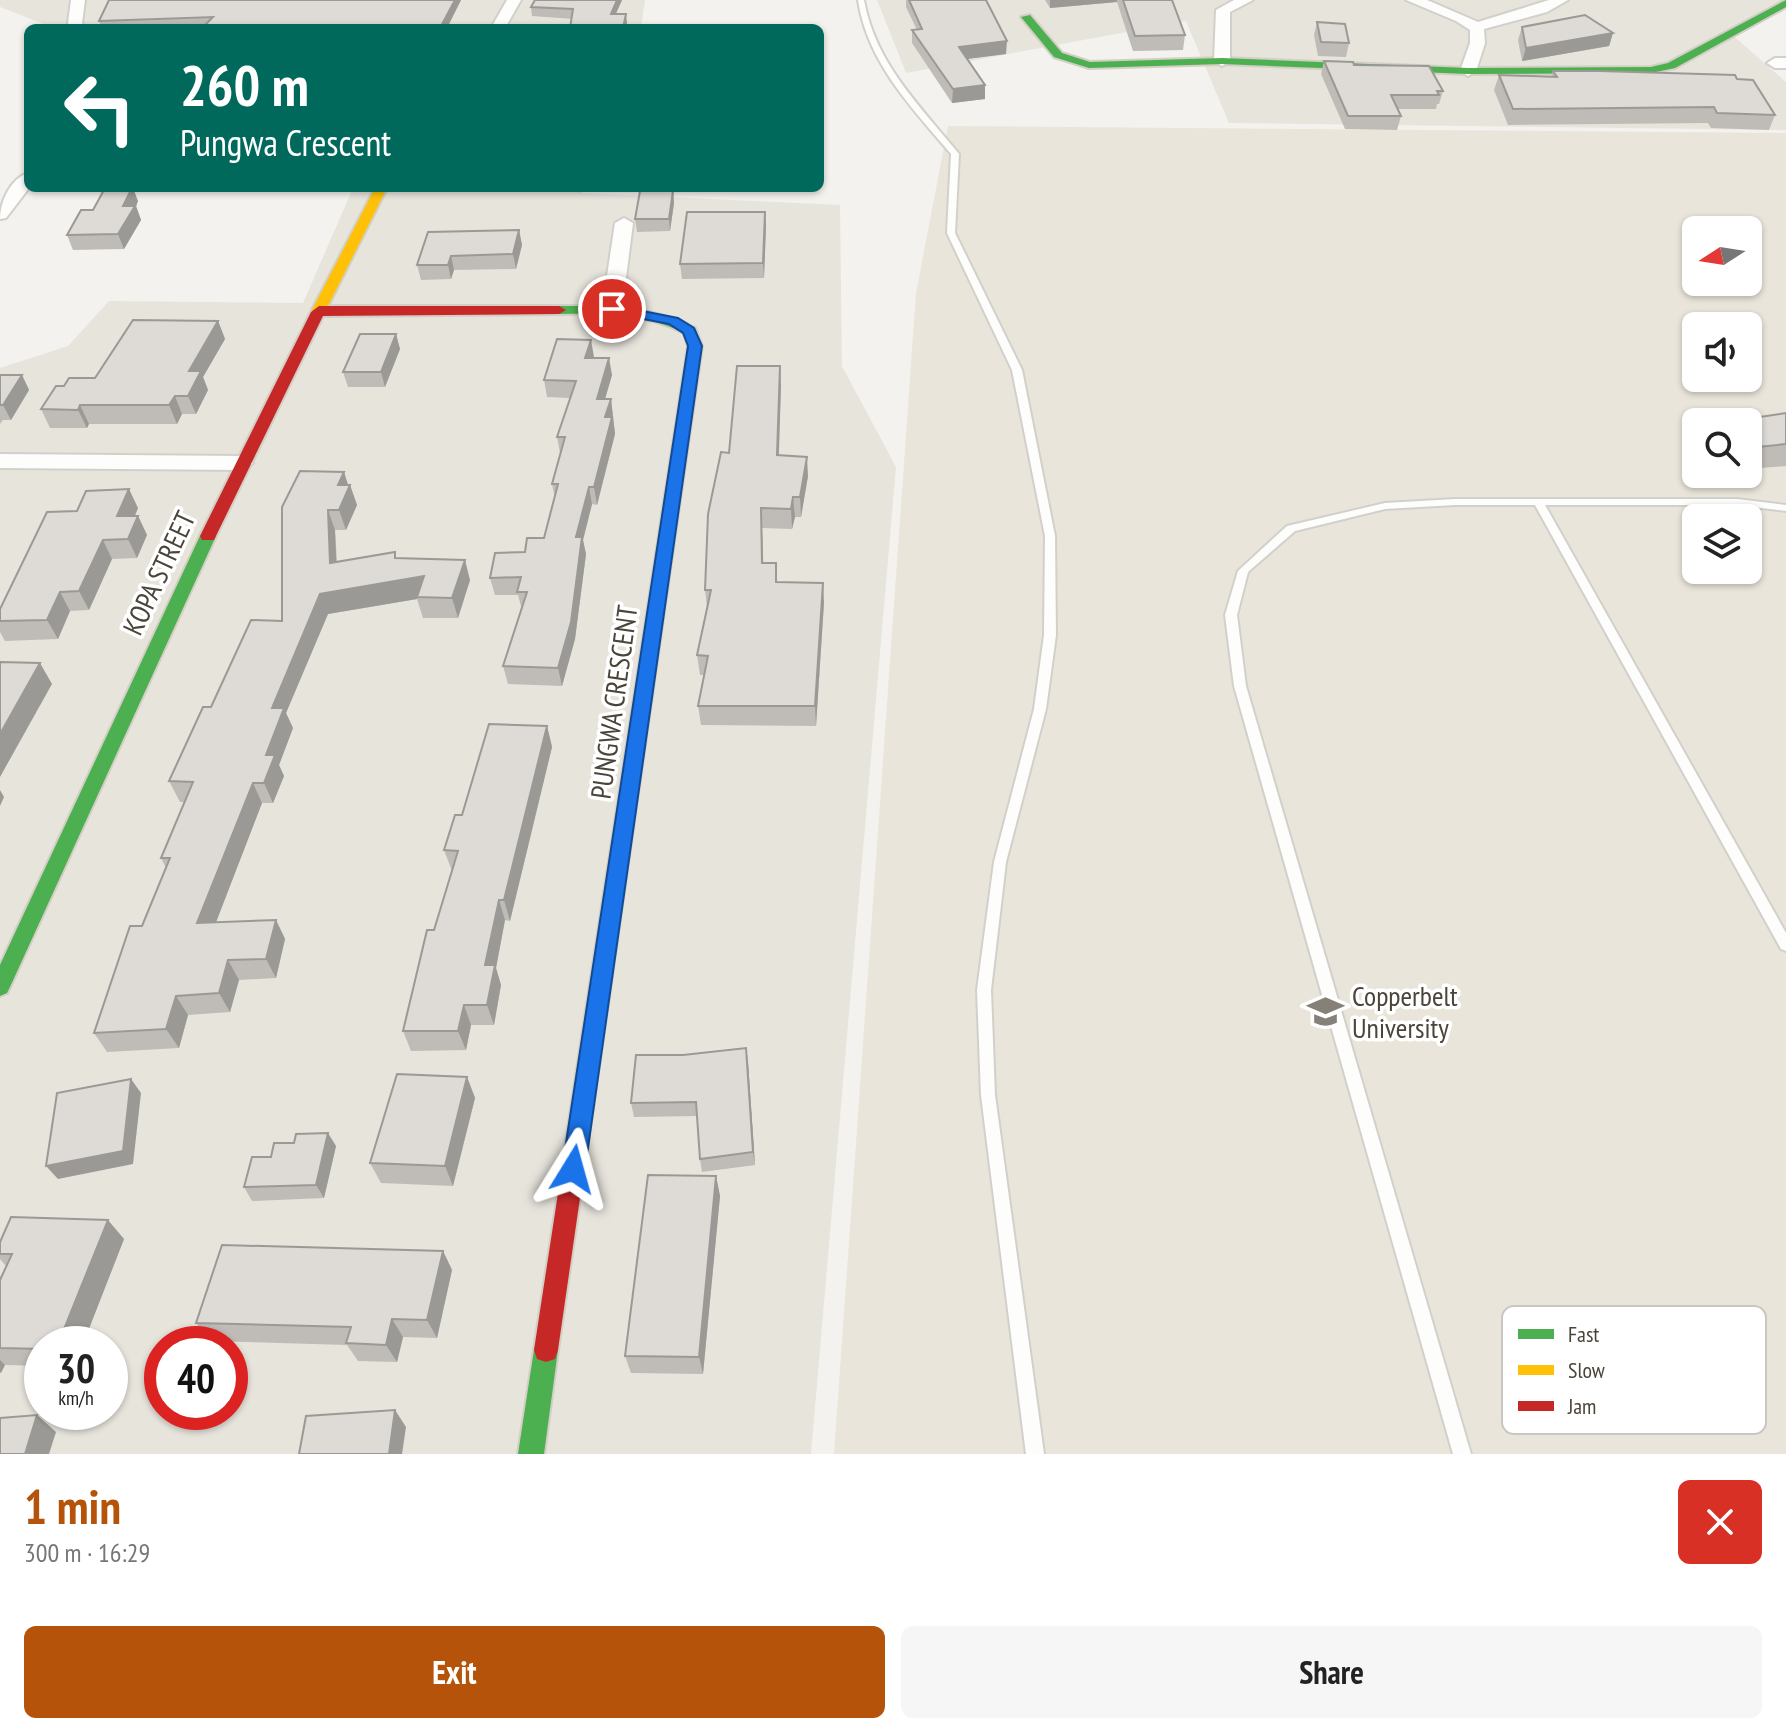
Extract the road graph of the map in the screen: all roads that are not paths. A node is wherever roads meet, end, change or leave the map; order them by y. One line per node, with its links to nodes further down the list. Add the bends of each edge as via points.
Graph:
1 (78, 0): 9 (street)
2 (514, 0): 10 (street)
3 (861, 0): 27 (lane, via 863,22 887,68 955,154 948,213 951,233 1017,370 1050,536 1050,635 1040,709 1000,862 984,990 988,1095)
4 (1246, 0): 12 (street, via 1223,10)
5 (1413, 0): 11 (street)
6 (1561, 0): 11 (street)
7 (1786, 3): 13 (street, via 1671,66)
8 (1026, 17): 12 (street, via 1067,62 1117,66)
9 (76, 24)
10 (500, 24)
11 (1476, 27): 13 (street, via 1479,33)
12 (1222, 61): 13 (street)
13 (1468, 71)
14 (24, 183): 16 (street)
15 (379, 192): 19 (street, KOPA STREET)
16 (0, 214)
17 (624, 223): 18 (street)
18 (612, 309): 19 (street, PUNGWA CRESCENT); 26 (street, PUNGWA CRESCENT, via 673,321 690,331 695,346)
19 (318, 312): 21 (street, KOPA STREET)
20 (0, 461): 21 (street)
21 (242, 463): 25 (street, KOPA STREET)
22 (1539, 504): 23 (lane, via 1737,502); 24 (lane); 28 (lane, via 1385,506 1291,528 1243,571 1231,615 1240,686)
23 (1786, 508)
24 (1786, 945)
25 (0, 987)
26 (531, 1454)
27 (1035, 1454)
28 (1462, 1454)

